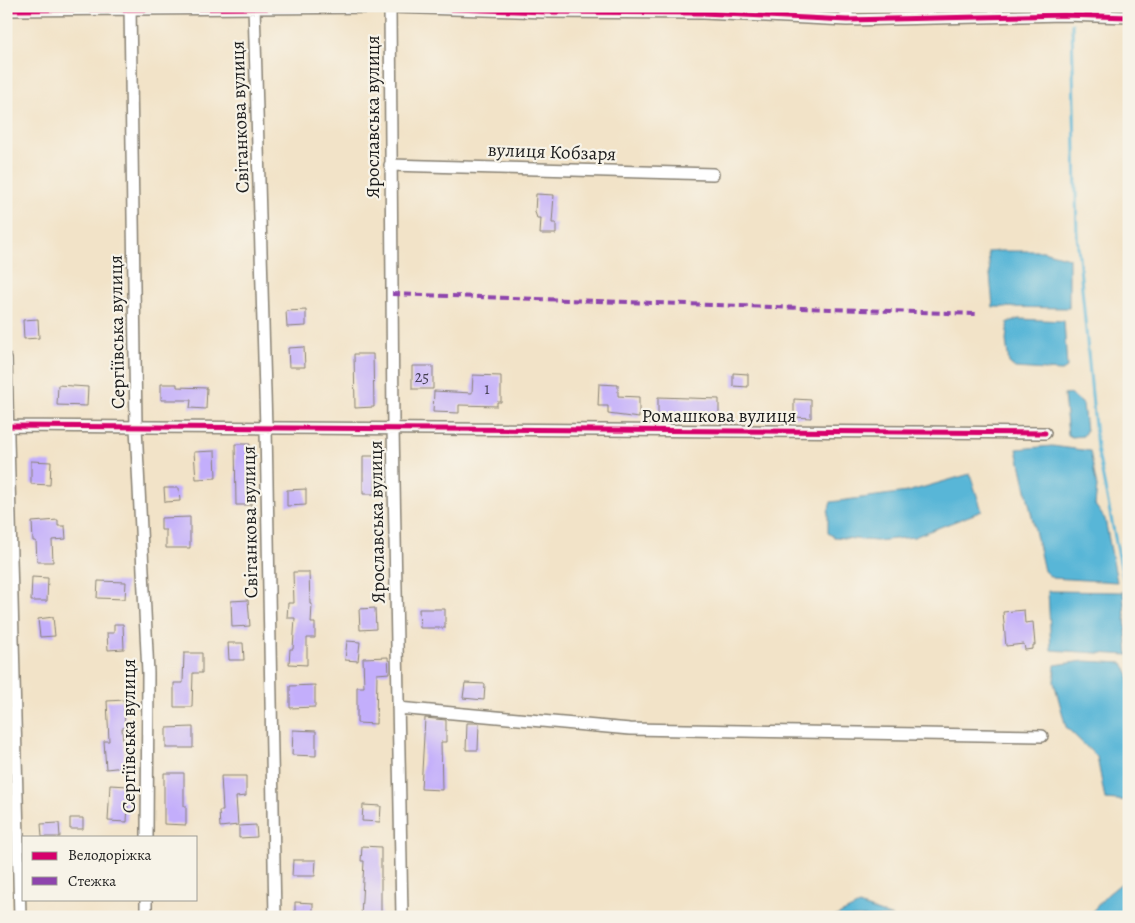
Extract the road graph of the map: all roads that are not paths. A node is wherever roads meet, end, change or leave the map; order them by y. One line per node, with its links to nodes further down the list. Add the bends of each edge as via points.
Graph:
1 (254, 6): 3 (street); 4 (street); 16 (street, Світанкова вулиця)
2 (847, 6): 9 (street)
3 (130, 7): 6 (street); 14 (street, Сергіївська вулиця)
4 (390, 7): 5 (street); 10 (street, Ярославська вулиця)
5 (545, 9): 7 (street)
6 (6, 10)
7 (703, 10): 9 (street)
8 (1129, 17): 9 (street, via 1064,15)
9 (847, 20)
10 (390, 166): 11 (street, вулиця Кобзаря); 15 (street, Ярославська вулиця)
11 (714, 174)
12 (6, 359): 13 (street)
13 (7, 426): 14 (street, Ромашкова вулиця); 22 (street)
14 (136, 427): 16 (street, Ромашкова вулиця); 20 (street, Сергіївська вулиця, via 148,673)
15 (393, 427): 16 (street, Ромашкова вулиця); 17 (street, Ромашкова вулиця); 18 (street, Ярославська вулиця)
16 (266, 428): 24 (street, Світанкова вулиця)
17 (1045, 433)
18 (398, 708): 19 (street, via 630,728); 25 (street, Ярославська вулиця)
19 (1042, 736)
20 (147, 836)
21 (146, 900): 23 (street)
22 (20, 917)
23 (146, 917)
24 (275, 917)
25 (402, 917)

